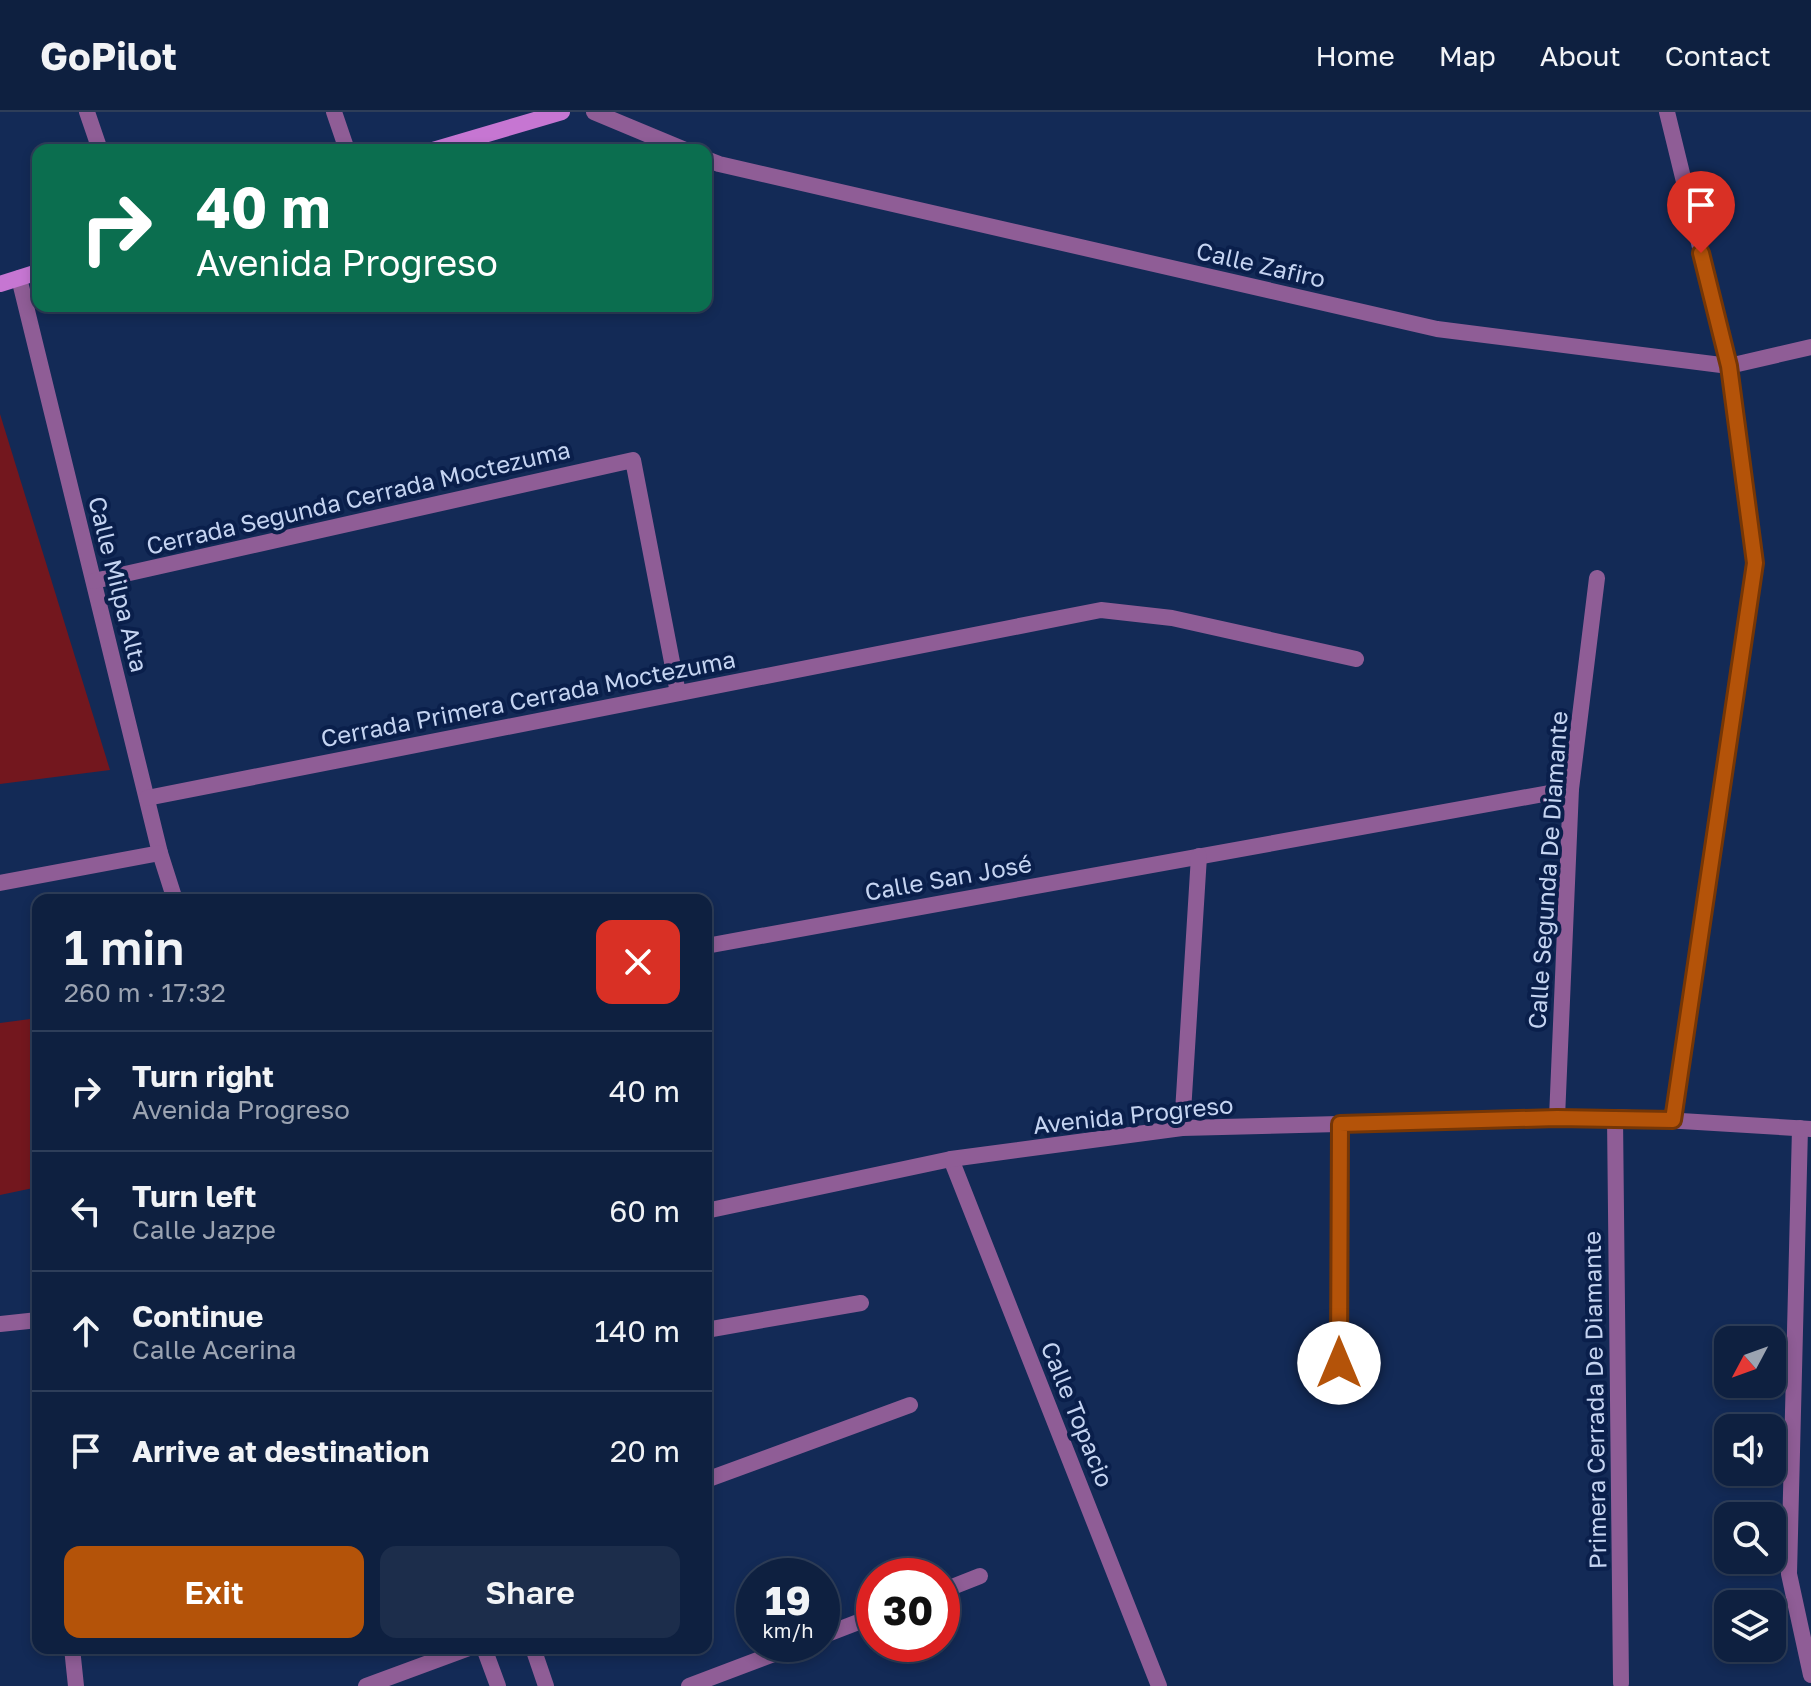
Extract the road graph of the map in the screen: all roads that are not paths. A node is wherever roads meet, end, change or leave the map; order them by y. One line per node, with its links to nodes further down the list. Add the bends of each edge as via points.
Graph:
1 (87, 112): 6 (street)
2 (334, 112): 7 (street)
3 (562, 112): 8 (main road)
4 (594, 112): 9 (street)
5 (1667, 112): 15 (street)
6 (98, 144)
7 (345, 144)
8 (453, 144)
9 (671, 144)
10 (712, 161): 15 (street, Calle Zafiro, via 1437,329)
11 (32, 274): 12 (main road)
12 (19, 278): 13 (main road); 17 (street, Calle Milpa Alta)
13 (0, 284)
14 (1811, 347): 15 (street, Calle Zafiro)
15 (1729, 366): 29 (street, via 1755,563)
16 (1597, 578): 20 (street, Calle Segunda De Diamante)
17 (94, 581): 19 (street, Cerrada Segunda Cerrada Moctezuma, via 633,460); 21 (street, Calle Milpa Alta)
18 (1356, 659): 19 (street, Cerrada Primera Cerrada Moctezuma, via 1172,618 1101,610)
19 (678, 693): 21 (street, Cerrada Primera Cerrada Moctezuma)
20 (1571, 789): 23 (street, Calle San José); 28 (street, Calle Segunda De Diamante)
21 (147, 798): 22 (street, Calle Milpa Alta)
22 (160, 853): 24 (street); 25 (street, Calle Milpa Alta)
23 (1199, 856): 26 (street, Calle San José); 31 (street)
24 (0, 883)
25 (173, 894)
26 (712, 945)
27 (1615, 1117): 28 (street, Avenida Progreso); 29 (street, Avenida Progreso); 50 (street, Primera Cerrada De Diamante)
28 (1557, 1118): 30 (street, Avenida Progreso)
29 (1673, 1120): 32 (street, Avenida Progreso)
30 (1340, 1124): 31 (street, Avenida Progreso); 39 (street)
31 (1182, 1128): 33 (street, Avenida Progreso)
32 (1805, 1128): 49 (street, via 1789,1574)
33 (951, 1159): 34 (street, Avenida Progreso); 56 (street, Calle Topacio)
34 (712, 1210)
35 (861, 1303): 38 (street)
36 (32, 1321): 37 (street)
37 (0, 1324)
38 (712, 1329)
39 (1339, 1393)
40 (910, 1405): 41 (street)
41 (712, 1478)
42 (980, 1576): 43 (street)
43 (960, 1584)
44 (73, 1654): 51 (street)
45 (453, 1654): 52 (street)
46 (486, 1654): 53 (street)
47 (535, 1654): 54 (street)
48 (752, 1662): 55 (street)
49 (1811, 1675)
50 (1621, 1683)
51 (76, 1686)
52 (366, 1686)
53 (498, 1686)
54 (546, 1686)
55 (689, 1686)
56 (1159, 1686)

